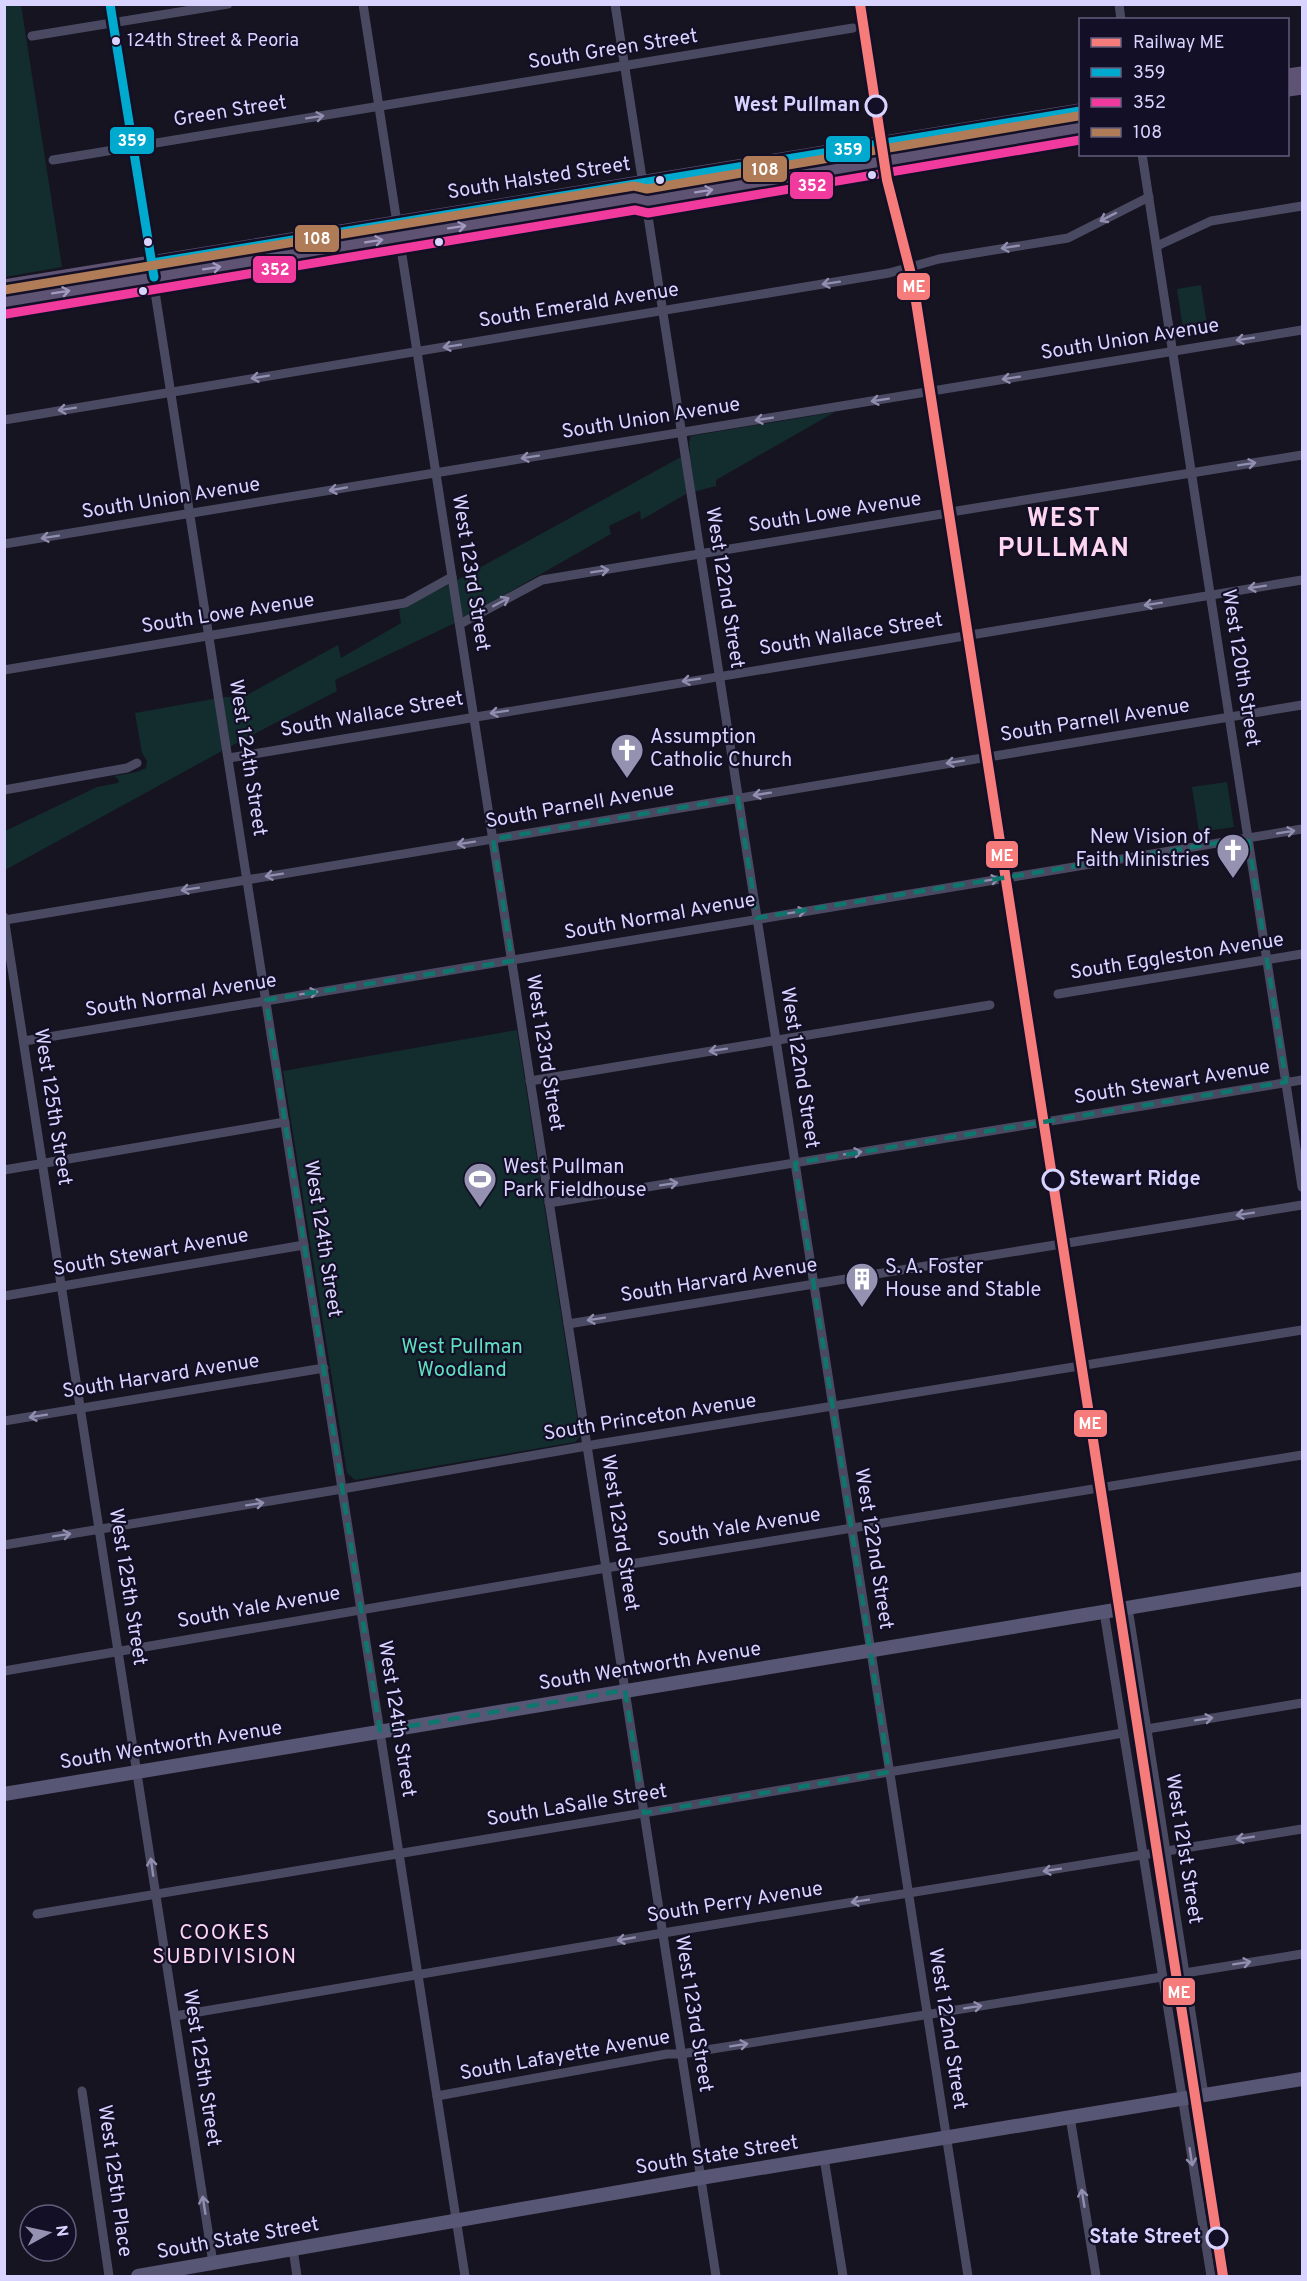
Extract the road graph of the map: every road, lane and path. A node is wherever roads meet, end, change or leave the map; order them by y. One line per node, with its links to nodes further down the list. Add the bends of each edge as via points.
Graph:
1 (110, 4): 5 (street, West 124th Street)
2 (228, 4): 5 (street)
3 (363, 4): 9 (street, West 123rd Street)
4 (615, 4): 8 (street, West 122nd Street)
5 (113, 23): 7 (street); 12 (street, West 124th Street)
6 (854, 28): 8 (street, South Green Street)
7 (32, 36)
8 (624, 67): 9 (street, South Green Street); 15 (street, West 122nd Street)
9 (378, 106): 12 (street, Green Street, one-way to 9); 19 (street, West 123rd Street)
10 (1079, 111): 15 (main road, South Halsted Street)
11 (1079, 129): 17 (main road, South Halsted Street, one-way to 11)
12 (133, 147): 14 (street, Green Street); 21 (street, West 124th Street)
13 (1142, 156): 16 (street, West 120th Street)
14 (53, 160)
15 (643, 183): 17 (street, West 122nd Street); 19 (main road, South Halsted Street)
16 (1149, 197): 20 (street, West 120th Street); 24 (street, South Emerald Avenue, one-way to 24, via 1068,238 939,259 889,273)
17 (646, 201): 19 (main road, South Halsted Street, one-way to 17, via 636,198); 24 (street, West 122nd Street)
18 (1302, 206): 20 (street, via 1211,221)
19 (398, 230): 21 (main road, South Halsted Street); 26 (street, West 123rd Street)
20 (1156, 246): 27 (street, West 120th Street)
21 (153, 270): 22 (main road, South Halsted Street); 23 (main road, South Halsted Street, one-way to 21); 28 (street, West 124th Street)
22 (4, 287)
23 (4, 302)
24 (663, 310): 26 (street, South Emerald Avenue, one-way to 26); 30 (street, West 122nd Street)
25 (1302, 330): 27 (street, South Union Avenue, one-way to 27)
26 (417, 351): 28 (street, South Emerald Avenue, one-way to 28); 32 (street, West 123rd Street)
27 (1173, 351): 30 (street, South Union Avenue, one-way to 30); 33 (street, West 120th Street)
28 (172, 392): 29 (street, South Emerald Avenue, one-way to 29); 35 (street, West 124th Street)
29 (4, 420)
30 (682, 433): 32 (street, South Union Avenue, one-way to 32); 38 (street, West 122nd Street)
31 (1302, 454): 33 (street, one-way to 31)
32 (436, 472): 35 (street, South Union Avenue, one-way to 35); 39 (street, West 123rd Street)
33 (1192, 472): 34 (street); 41 (street, West 120th Street)
34 (957, 511)
35 (191, 514): 37 (street, South Union Avenue, one-way to 37); 43 (street, West 124th Street)
36 (942, 514): 38 (street, South Lowe Avenue)
37 (4, 544)
38 (701, 554): 42 (street, South Lowe Avenue, one-way to 38, via 542,580); 45 (street, West 122nd Street)
39 (452, 577): 42 (street, West 123rd Street); 43 (street, South Lowe Avenue, via 405,603)
40 (1302, 580): 41 (street, South Wallace Street, one-way to 41)
41 (1210, 595): 45 (street, South Wallace Street, one-way to 45); 48 (street, West 120th Street)
42 (460, 624): 47 (street, West 123rd Street)
43 (210, 635): 44 (street, South Lowe Avenue); 49 (street, West 124th Street)
44 (4, 670)
45 (719, 675): 47 (street, South Wallace Street, one-way to 47); 52 (street, West 122nd Street)
46 (1302, 705): 48 (street, South Parnell Avenue)
47 (474, 716): 49 (street, South Wallace Street); 55 (street, West 123rd Street)
48 (1230, 717): 52 (street, South Parnell Avenue, one-way to 52); 54 (street, West 120th Street)
49 (229, 758): 56 (street, West 124th Street)
50 (137, 764): 51 (street)
51 (4, 790)
52 (738, 798): 55 (street, South Parnell Avenue); 57 (street, West 122nd Street)
53 (1302, 830): 54 (street, South Normal Avenue, one-way to 53)
54 (1248, 838): 57 (street, South Normal Avenue, one-way to 54); 61 (street, West 120th Street)
55 (493, 839): 56 (street, South Parnell Avenue, one-way to 56); 60 (street, West 123rd Street)
56 (248, 880): 58 (street, South Parnell Avenue, one-way to 58); 63 (street, West 124th Street)
57 (757, 918): 60 (street, South Normal Avenue); 66 (street, West 122nd Street)
58 (5, 919): 65 (street, West 125th Street)
59 (1302, 954): 61 (street, South Eggleston Avenue)
60 (512, 960): 63 (street, South Normal Avenue, one-way to 60); 68 (street, West 123rd Street)
61 (1267, 960): 62 (street, South Eggleston Avenue); 69 (street, West 120th Street)
62 (1058, 994)
63 (266, 1000): 65 (street, South Normal Avenue); 70 (street, West 124th Street)
64 (990, 1005): 66 (street)
65 (24, 1041): 71 (street, West 125th Street)
66 (776, 1041): 68 (street, one-way to 68); 72 (street, West 122nd Street)
67 (1302, 1080): 69 (street, South Stewart Avenue)
68 (530, 1081): 75 (street, West 123rd Street)
69 (1286, 1082): 72 (street, South Stewart Avenue, one-way to 69); 74 (street, West 120th Street)
70 (285, 1122): 71 (street); 77 (street, West 124th Street)
71 (43, 1163): 73 (street); 79 (street, West 125th Street)
72 (795, 1163): 75 (street, South Stewart Avenue, one-way to 72); 78 (street, West 122nd Street)
73 (4, 1170)
74 (1302, 1186)
75 (549, 1203): 81 (street, West 123rd Street)
76 (1302, 1205): 78 (street, South Harvard Avenue, one-way to 78)
77 (304, 1245): 79 (street, South Stewart Avenue); 83 (street, West 124th Street)
78 (814, 1284): 81 (street, South Harvard Avenue, one-way to 81); 84 (street, West 122nd Street)
79 (62, 1286): 80 (street, South Stewart Avenue); 85 (street, West 125th Street)
80 (4, 1296)
81 (568, 1324): 87 (street, West 123rd Street)
82 (1302, 1330): 84 (street, South Princeton Avenue)
83 (324, 1368): 85 (street, South Harvard Avenue); 89 (street, West 124th Street)
84 (833, 1406): 87 (street, South Princeton Avenue); 90 (street, West 122nd Street)
85 (81, 1408): 86 (street, South Harvard Avenue, one-way to 86); 91 (street, West 125th Street)
86 (4, 1421)
87 (587, 1446): 89 (street, South Princeton Avenue); 93 (street, West 123rd Street)
88 (1302, 1455): 90 (street, South Yale Avenue)
89 (342, 1489): 91 (street, South Princeton Avenue, one-way to 89); 96 (street, West 124th Street)
90 (852, 1528): 93 (street, South Yale Avenue); 98 (street, West 122nd Street)
91 (100, 1529): 92 (street, South Princeton Avenue, one-way to 91); 99 (street, West 125th Street)
92 (4, 1545)
93 (606, 1568): 96 (street, South Yale Avenue); 101 (street, West 123rd Street)
94 (1302, 1579): 95 (street, South Wentworth Avenue)
95 (1128, 1608): 97 (street, South Wentworth Avenue); 103 (street, West 121st Street)
96 (361, 1609): 99 (street, South Yale Avenue); 104 (street, West 124th Street)
97 (1104, 1612): 98 (street, South Wentworth Avenue); 105 (street, West 121st Street)
98 (870, 1650): 101 (street, South Wentworth Avenue); 107 (street, West 122nd Street)
99 (119, 1651): 100 (street, South Yale Avenue); 106 (street, West 125th Street)
100 (4, 1671)
101 (625, 1690): 104 (street, South Wentworth Avenue); 109 (street, West 123rd Street)
102 (1302, 1703): 103 (street, one-way to 102)
103 (1147, 1729): 111 (street, West 121st Street)
104 (380, 1731): 106 (street, South Wentworth Avenue); 112 (street, West 124th Street)
105 (1123, 1733): 107 (street, South LaSalle Street); 113 (street, West 121st Street)
106 (138, 1771): 108 (street, South Wentworth Avenue); 115 (street, West 125th Street, one-way to 106)
107 (889, 1772): 109 (street, South LaSalle Street); 114 (street, West 122nd Street)
108 (4, 1794)
109 (644, 1813): 112 (street, South LaSalle Street); 117 (street, West 123rd Street)
110 (1302, 1829): 111 (street, South Perry Avenue, one-way to 111)
111 (1166, 1851): 113 (street, South Perry Avenue); 119 (street, West 121st Street)
112 (399, 1853): 115 (street, South LaSalle Street); 120 (street, West 124th Street)
113 (1143, 1855): 114 (street, South Perry Avenue, one-way to 114); 121 (street, West 121st Street)
114 (908, 1893): 117 (street, South Perry Avenue, one-way to 117); 122 (street, West 122nd Street)
115 (156, 1894): 116 (street, South LaSalle Street); 123 (street, West 125th Street)
116 (37, 1914)
117 (663, 1933): 120 (street, South Perry Avenue, one-way to 120); 124 (street, West 123rd Street)
118 (1302, 1954): 119 (street, one-way to 118)
119 (1185, 1973): 128 (street, West 121st Street)
120 (418, 1974): 123 (street, South Perry Avenue); 127 (street, West 124th Street)
121 (1162, 1977): 122 (street, South Lafayette Avenue, one-way to 121); 129 (street, West 121st Street)
122 (927, 2015): 124 (street, South Lafayette Avenue, one-way to 122); 131 (street, West 122nd Street)
123 (175, 2016): 136 (street, West 125th Street, one-way to 123)
124 (681, 2054): 127 (street, South Lafayette Avenue); 133 (street, West 123rd Street)
125 (1302, 2079): 128 (street, South State Street)
126 (82, 2091): 137 (street, West 125th Place)
127 (437, 2096): 134 (street, West 124th Street)
128 (1204, 2096): 129 (street, South State Street)
129 (1182, 2099): 130 (street, South State Street); 145 (street, West 121st Street, one-way to 145)
130 (1070, 2117): 131 (street, South State Street); 144 (street, one-way to 130)
131 (946, 2138): 132 (street, South State Street); 143 (street, West 122nd Street)
132 (824, 2158): 133 (street, South State Street); 142 (street)
133 (700, 2178): 134 (street, South State Street); 141 (street, West 123rd Street)
134 (456, 2220): 135 (street, South State Street); 140 (street, West 124th Street)
135 (293, 2249): 136 (street, South State Street); 139 (street)
136 (213, 2263): 138 (street, South State Street)
137 (110, 2277)
138 (138, 2277)
139 (297, 2277)
140 (465, 2277)
141 (716, 2277)
142 (843, 2277)
143 (969, 2277)
144 (1096, 2277)
145 (1211, 2277)

